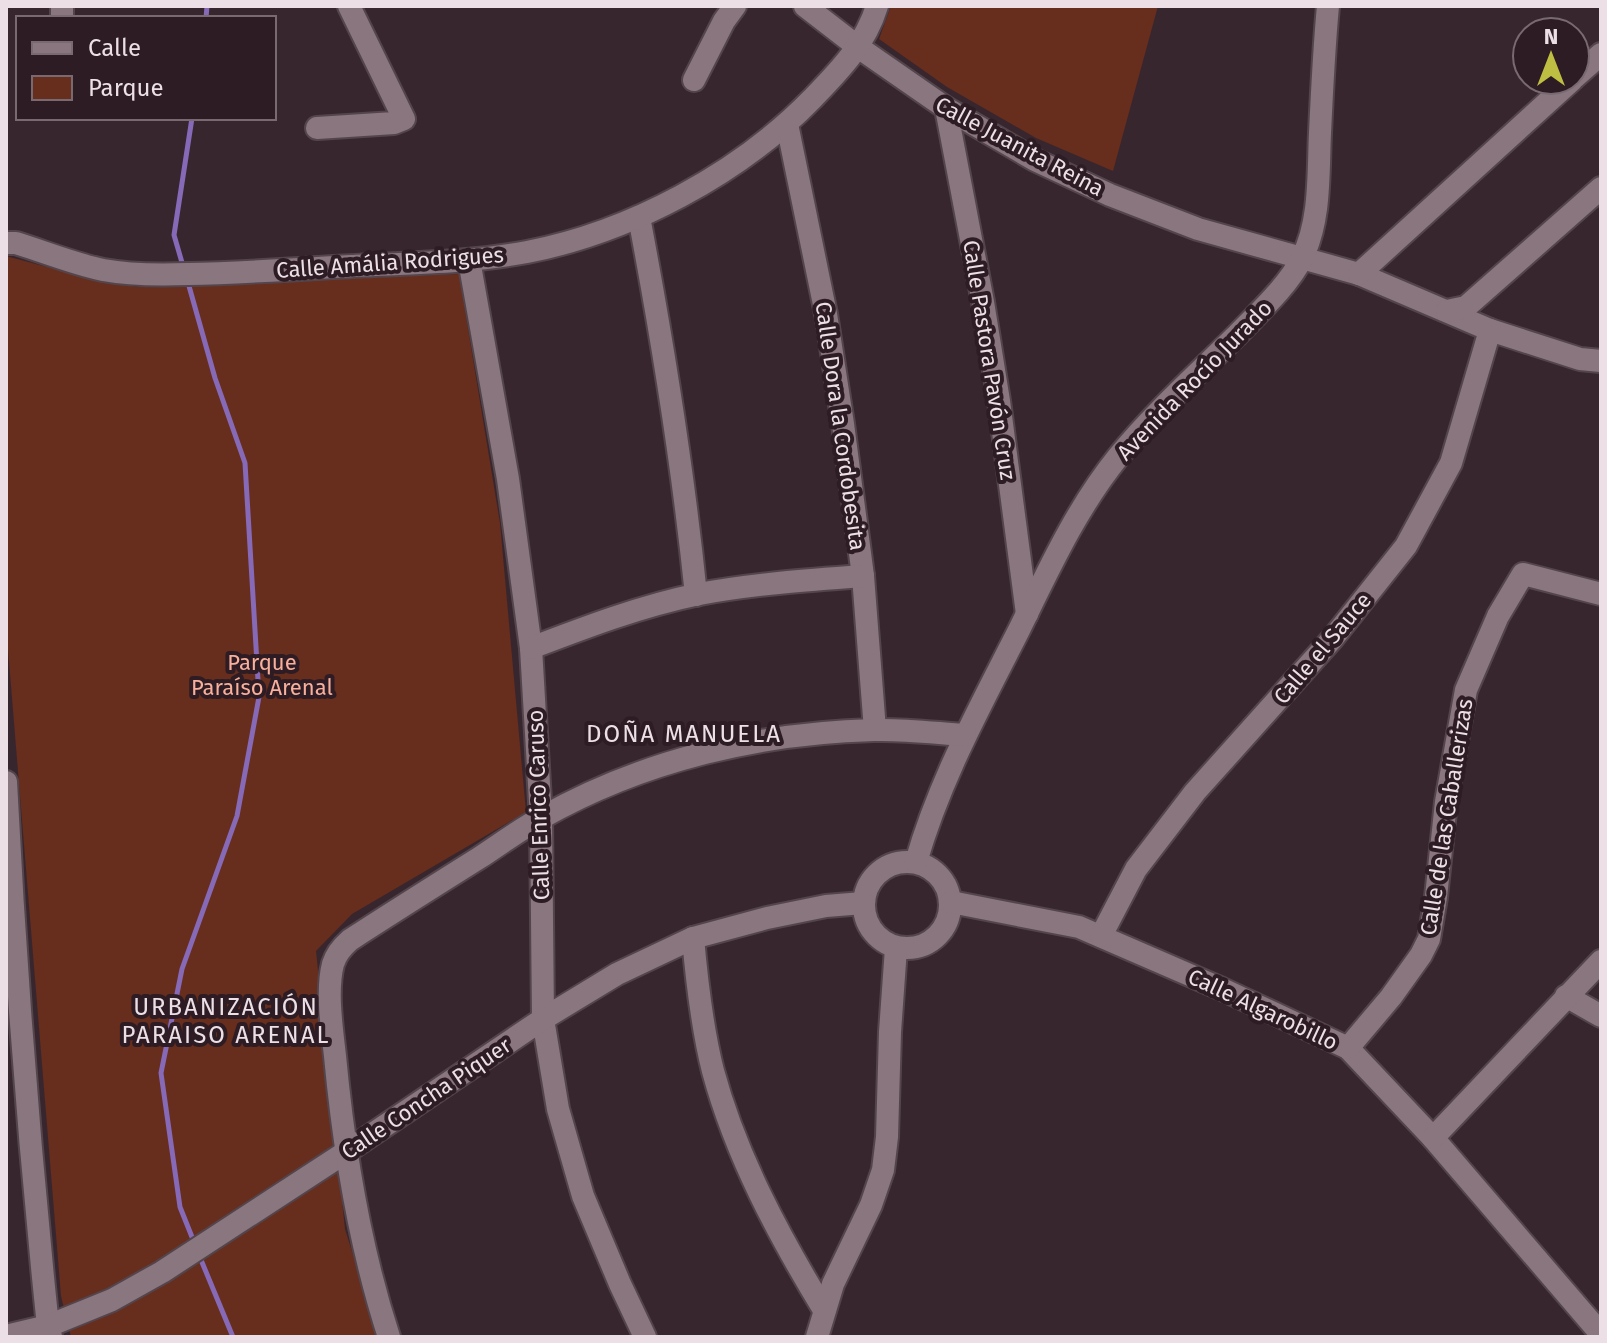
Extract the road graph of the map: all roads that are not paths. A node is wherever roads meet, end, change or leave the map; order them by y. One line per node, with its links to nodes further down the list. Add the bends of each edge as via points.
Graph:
1 (349, 6): 11 (street, via 404,119)
2 (735, 6): 7 (street)
3 (805, 6): 6 (street, Calle Juanita Reina)
4 (877, 6): 6 (street, Calle Amália Rodrigues)
5 (1328, 6): 15 (street, Avenida Rocío Jurado, via 1317,189 1313,227)
6 (858, 47): 9 (street, Calle Juanita Reina); 10 (street, Calle Amália Rodrigues)
7 (694, 80)
8 (1555, 96): 17 (street)
9 (946, 108): 15 (street, Calle Juanita Reina, via 1035,160 1110,195 1198,229); 24 (street, Calle Pastora Pavón Cruz, via 988,330)
10 (787, 124): 13 (street, Calle Amália Rodrigues, via 690,191); 21 (street, Calle Dora la Cordobesita, via 826,314)
11 (317, 128)
12 (1601, 188): 18 (street, via 1466,307)
13 (639, 217): 16 (street, Calle Amália Rodrigues, via 527,252); 23 (street, via 670,389)
14 (6, 243): 16 (street, Calle Amália Rodrigues, via 104,270 158,275)
15 (1302, 258): 17 (street, Calle Juanita Reina); 24 (street, Avenida Rocío Jurado, via 1256,316 1118,458 1071,528)
16 (469, 260): 25 (street, Calle Enrico Caruso)
17 (1359, 274): 18 (street, Calle Juanita Reina)
18 (1447, 311): 19 (street, Calle Juanita Reina)
19 (1490, 330): 20 (street, Calle Juanita Reina); 33 (street, Calle el Sauce, via 1451,463 1406,546 1333,638 1195,792 1136,869)
20 (1601, 361)
21 (863, 576): 23 (street); 26 (street, Calle Dora la Cordobesita)
22 (1601, 594): 40 (street, Calle de las Caballerizas, via 1523,574 1498,616 1466,690 1429,939 1391,997)
23 (696, 595): 25 (street, via 612,617)
24 (1027, 614): 27 (street, Avenida Rocío Jurado)
25 (531, 648): 29 (street, Calle Enrico Caruso)
26 (875, 730): 27 (street); 29 (street, via 736,745 604,787)
27 (965, 735): 30 (street, Avenida Rocío Jurado)
28 (6, 782): 44 (street, via 26,1089)
29 (541, 818): 39 (street, Calle Enrico Caruso); 42 (street, via 350,940 336,956 332,1009)
30 (916, 862): 31 (street, via 933,870); 32 (street, via 886,866 866,888)
31 (951, 902): 33 (street, Calle Algarobillo); 35 (street, via 942,931 931,942)
32 (863, 903): 34 (street, Calle Concha Piquer, via 767,918); 35 (street, via 873,932)
33 (1101, 936): 40 (street, Calle Algarobillo)
34 (693, 938): 39 (street, Calle Concha Piquer, via 617,974); 43 (street, via 713,1071 734,1135)
35 (896, 948): 43 (street, via 883,1170)
36 (1601, 961): 37 (street)
37 (1566, 996): 38 (street); 41 (street)
38 (1601, 1016)
39 (543, 1019): 42 (street, Calle Concha Piquer); 46 (street, Calle Enrico Caruso, via 558,1109 583,1196)
40 (1348, 1048): 41 (street, Calle Algarobillo)
41 (1433, 1138): 45 (street, Calle Algarobillo)
42 (346, 1152): 44 (street, Calle Concha Piquer, via 177,1263); 48 (street, via 360,1233)
43 (824, 1310): 49 (street)
44 (49, 1331): 47 (street, Calle Concha Piquer)
45 (1601, 1334)
46 (640, 1335)
47 (6, 1336)
48 (389, 1337)
49 (817, 1337)

